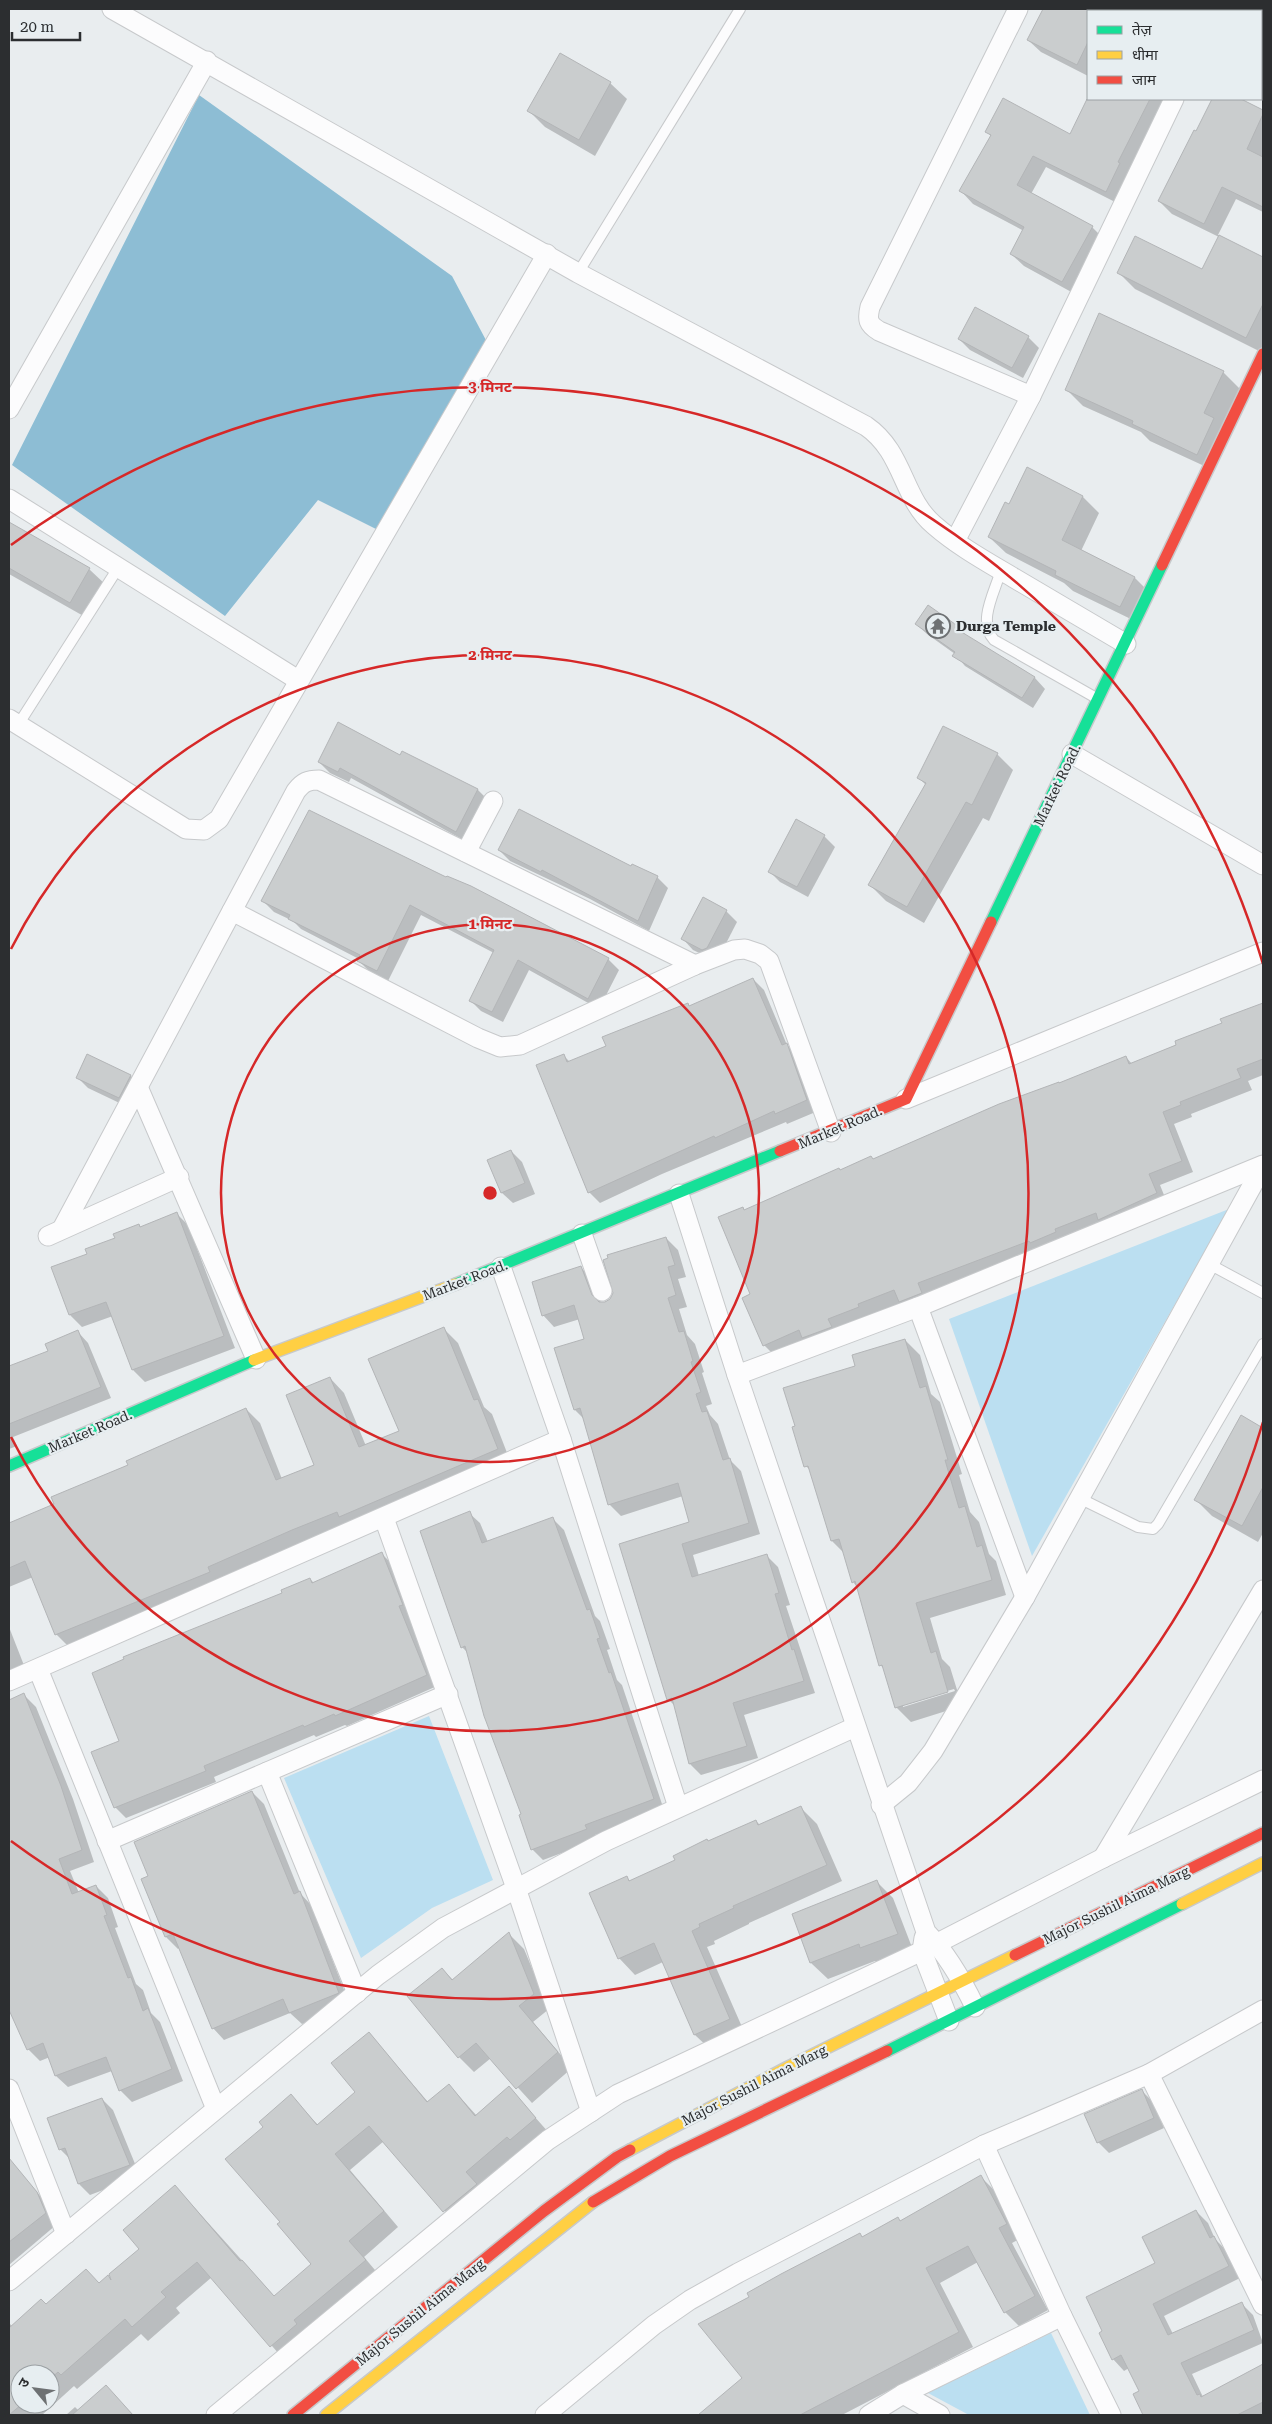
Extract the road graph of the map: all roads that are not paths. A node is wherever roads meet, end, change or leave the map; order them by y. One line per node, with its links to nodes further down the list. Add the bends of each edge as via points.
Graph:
1 (112, 9): 4 (street)
2 (740, 9): 7 (lane)
3 (1018, 9): 9 (street, via 868,318 870,326 879,331)
4 (207, 61): 6 (street); 10 (street)
5 (1174, 100): 9 (street)
6 (548, 254): 7 (street); 16 (street)
7 (578, 273): 12 (street, via 866,426 880,436 891,453 922,513)
8 (1263, 354): 15 (street, Market Road.)
9 (1031, 396): 12 (street)
10 (9, 410)
11 (9, 500): 13 (street)
12 (954, 541): 14 (street)
13 (118, 568): 16 (street); 18 (lane)
14 (1001, 570): 15 (street); 17 (lane, via 986,621 988,633 994,640)
15 (1126, 644): 17 (street, Market Road.)
16 (298, 680): 18 (street, via 219,819 204,830 186,829)
17 (1098, 700): 19 (street, Market Road.)
18 (14, 722)
19 (1072, 754): 22 (street); 27 (street, Market Road.)
20 (493, 801): 21 (street)
21 (466, 852): 23 (street, via 319,780 309,780 296,791); 25 (street)
22 (1263, 865)
23 (232, 911): 25 (street, via 500,1047 520,1045); 26 (street)
24 (1263, 952): 27 (street)
25 (695, 965): 28 (street, via 745,949 769,961)
26 (138, 1087): 30 (street); 30 (street, via 55,1232)
27 (906, 1100): 28 (street, Market Road.)
28 (832, 1132): 31 (street, Market Road.)
29 (1263, 1165): 33 (street); 37 (street)
30 (179, 1177): 39 (street)
31 (678, 1194): 32 (street, Market Road.); 40 (street)
32 (582, 1234): 34 (street, Market Road.); 35 (street)
33 (1209, 1264): 36 (lane); 43 (street)
34 (501, 1267): 39 (street, Market Road.); 41 (street)
35 (602, 1290)
36 (1263, 1293)
37 (918, 1307): 40 (street); 46 (street)
38 (1263, 1344): 43 (lane, via 1153,1529 1138,1527)
39 (256, 1359): 42 (street, Market Road.)
40 (737, 1374): 50 (street)
41 (561, 1439): 44 (street); 54 (street)
42 (9, 1466)
43 (1079, 1498): 46 (street)
44 (384, 1518): 47 (street); 49 (street)
45 (1263, 1593): 57 (street)
46 (1025, 1597): 53 (street, via 933,1751 908,1783)
47 (38, 1669): 48 (street); 56 (street)
48 (9, 1681)
49 (448, 1694): 51 (street); 59 (street)
50 (855, 1727): 53 (street); 54 (street)
51 (267, 1772): 56 (street); 63 (street)
52 (1263, 1780): 57 (street)
53 (881, 1805): 60 (street)
54 (678, 1807): 59 (street)
55 (1263, 1833): 61 (street, Major Sushil Aima Marg)
56 (107, 1841): 69 (street)
57 (1103, 1858): 60 (street)
58 (1263, 1863): 64 (street, Major Sushil Aima Marg)
59 (516, 1888): 63 (street, via 444,1928); 70 (street)
60 (928, 1942): 61 (street); 62 (street); 70 (street, via 618,2094)
61 (963, 1980): 62 (street, Major Sushil Aima Marg); 64 (street)
62 (938, 1992): 66 (street); 78 (street, Major Sushil Aima Marg, via 699,2112 617,2157 544,2211)
63 (357, 1993): 69 (street)
64 (975, 2007): 66 (street, Major Sushil Aima Marg)
65 (1263, 2010): 67 (street)
66 (949, 2021): 79 (street, Major Sushil Aima Marg, via 670,2156 593,2202)
67 (1149, 2074): 71 (street); 74 (street)
68 (9, 2089): 72 (street)
69 (216, 2109): 72 (street)
70 (591, 2112): 77 (street, via 548,2140)
71 (984, 2145): 75 (street); 80 (street, via 690,2300 654,2325)
72 (66, 2234): 73 (street)
73 (9, 2281)
74 (1263, 2305)
75 (1062, 2316): 76 (street); 83 (street)
76 (903, 2394): 81 (street); 82 (street)
77 (216, 2415)
78 (293, 2415)
79 (326, 2415)
80 (544, 2415)
81 (869, 2415)
82 (940, 2415)
83 (1112, 2415)

